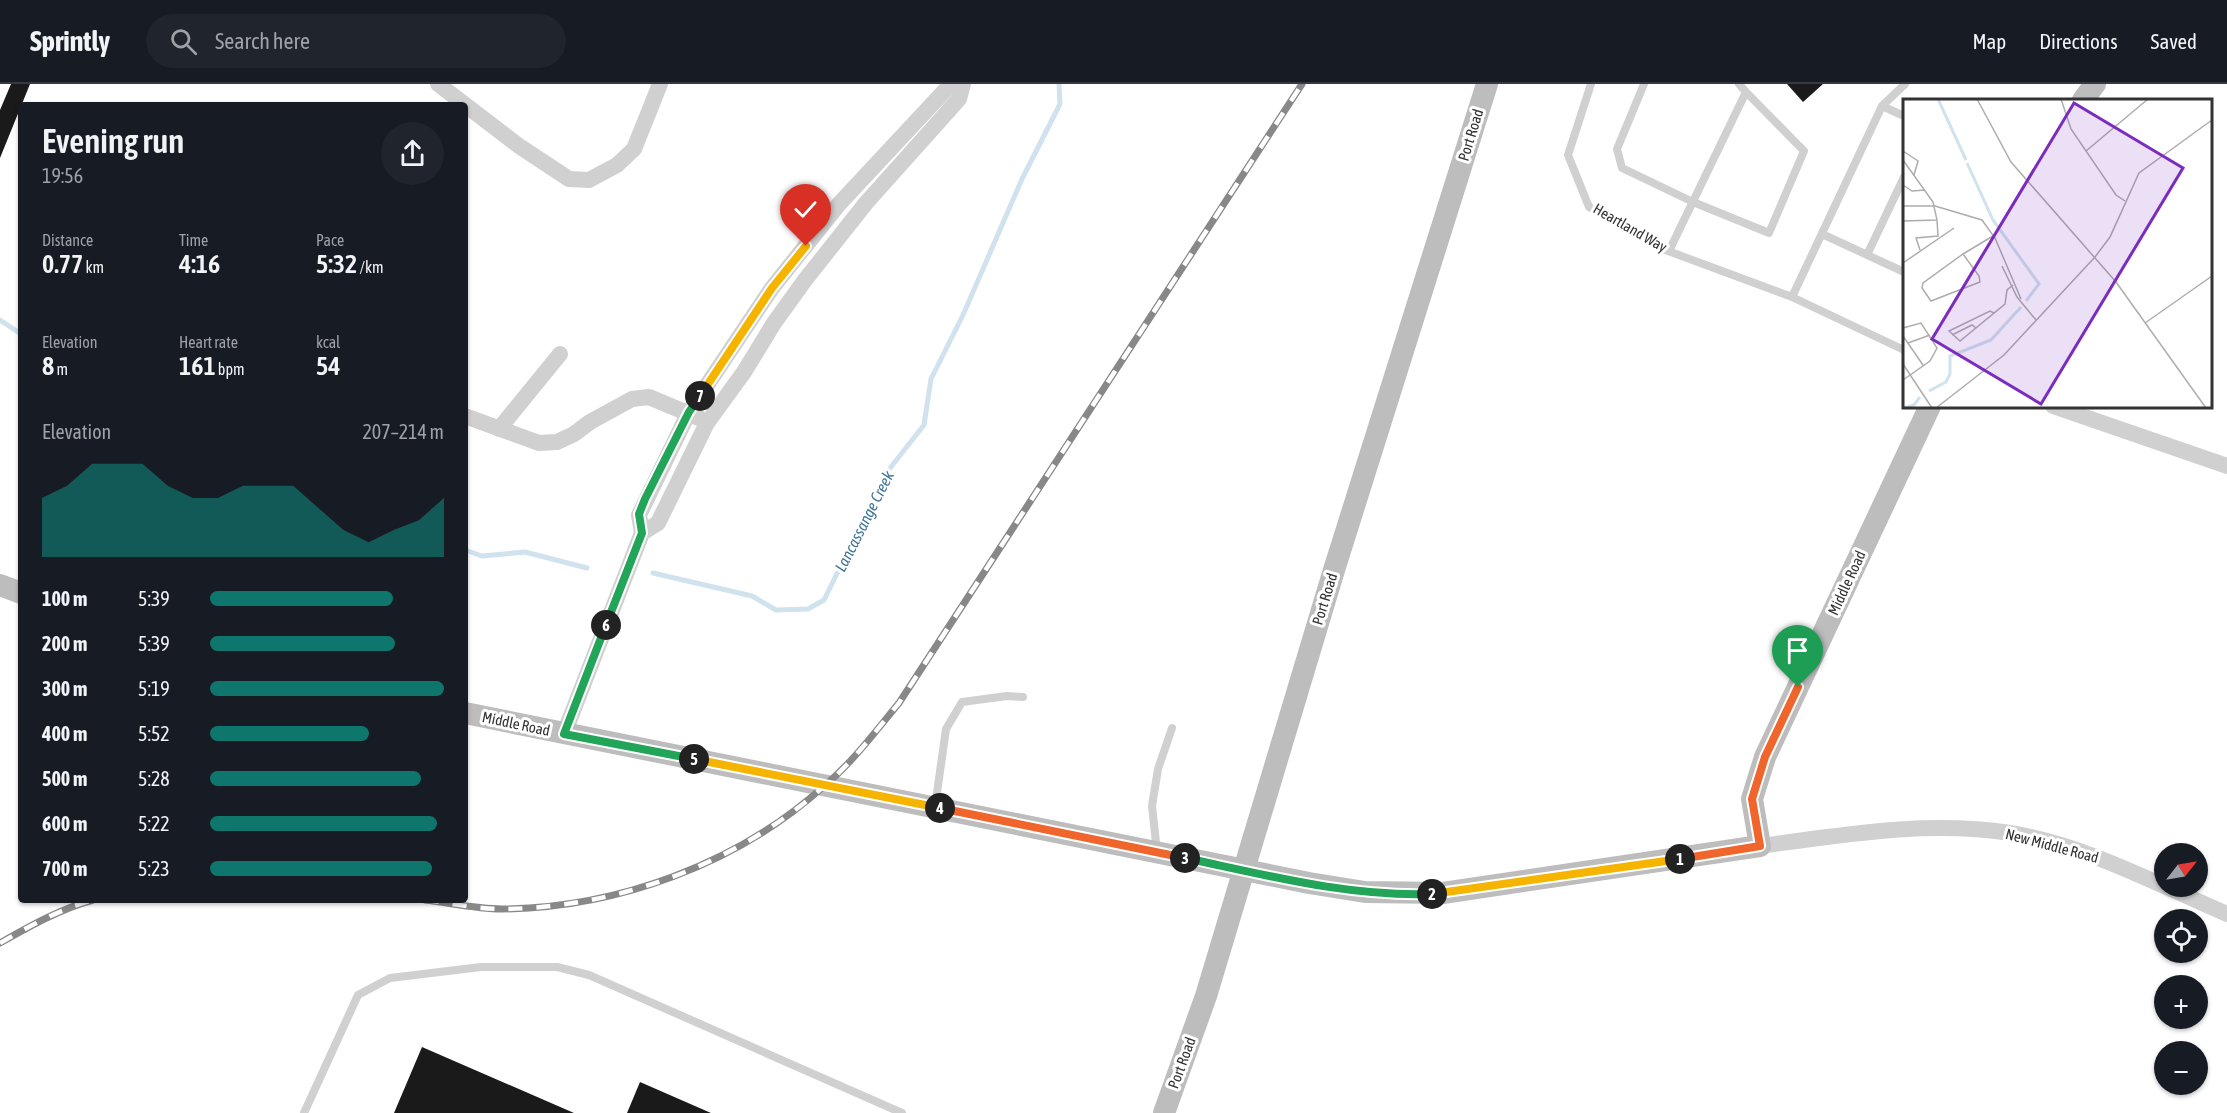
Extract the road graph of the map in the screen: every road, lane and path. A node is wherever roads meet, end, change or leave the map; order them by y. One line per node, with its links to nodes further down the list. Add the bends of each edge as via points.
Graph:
1 (438, 84): 13 (street)
2 (660, 84): 15 (street, via 634,149 617,165 589,180 569,179)
3 (951, 84): 28 (street, via 833,212 772,288)
4 (963, 84): 30 (street, via 959,99 866,203 805,280)
5 (1487, 84): 43 (main road, Port Road, via 1330,581)
6 (1591, 84): 20 (lane, Heartland Way, via 1568,155 1589,207)
7 (1644, 84): 18 (lane, via 1617,149 1622,168)
8 (1739, 84): 11 (lane)
9 (1905, 84): 14 (lane)
10 (2095, 84): 12 (main road)
11 (1746, 92): 18 (lane); 18 (lane, via 1804,151 1769,232)
12 (2084, 99)
13 (462, 102)
14 (1882, 106): 16 (lane); 19 (lane)
15 (468, 107)
16 (1903, 115)
17 (1903, 181): 21 (lane)
18 (1693, 202): 20 (lane)
19 (1822, 234): 21 (lane); 23 (lane)
20 (1669, 251): 23 (lane, Heartland Way)
21 (1867, 255): 22 (lane)
22 (1903, 271)
23 (1792, 297): 24 (lane, Heartland Way)
24 (1903, 349)
25 (560, 354): 31 (street)
26 (1929, 408): 41 (main road, Middle Road, via 1765,757 1752,799)
27 (2059, 408): 32 (street)
28 (689, 412): 30 (street); 31 (street, via 648,397 633,399 557,442 539,443); 33 (street, via 639,514)
29 (468, 417): 31 (street)
30 (707, 423): 33 (street, via 658,523)
31 (499, 429)
32 (2227, 466)
33 (642, 533): 39 (street)
34 (0, 585): 35 (main road)
35 (18, 592)
36 (1023, 697): 40 (lane, via 962,702 946,729)
37 (468, 715): 39 (main road, Middle Road)
38 (1172, 728): 42 (lane, via 1158,769 1152,806)
39 (564, 734): 40 (main road, Middle Road)
40 (935, 808): 42 (main road, Middle Road)
41 (1760, 846): 43 (main road, Middle Road, via 1434,894 1356,891); 44 (street, New Middle Road, via 1911,829 1965,828 2011,833 2106,861)
42 (1157, 852): 43 (main road, Middle Road)
43 (1244, 870): 47 (main road, Port Road, via 1206,996)
44 (2227, 914)
45 (304, 1113): 46 (lane, via 358,995 390,978 481,968 557,967 589,975)
46 (902, 1113)
47 (1164, 1113)

